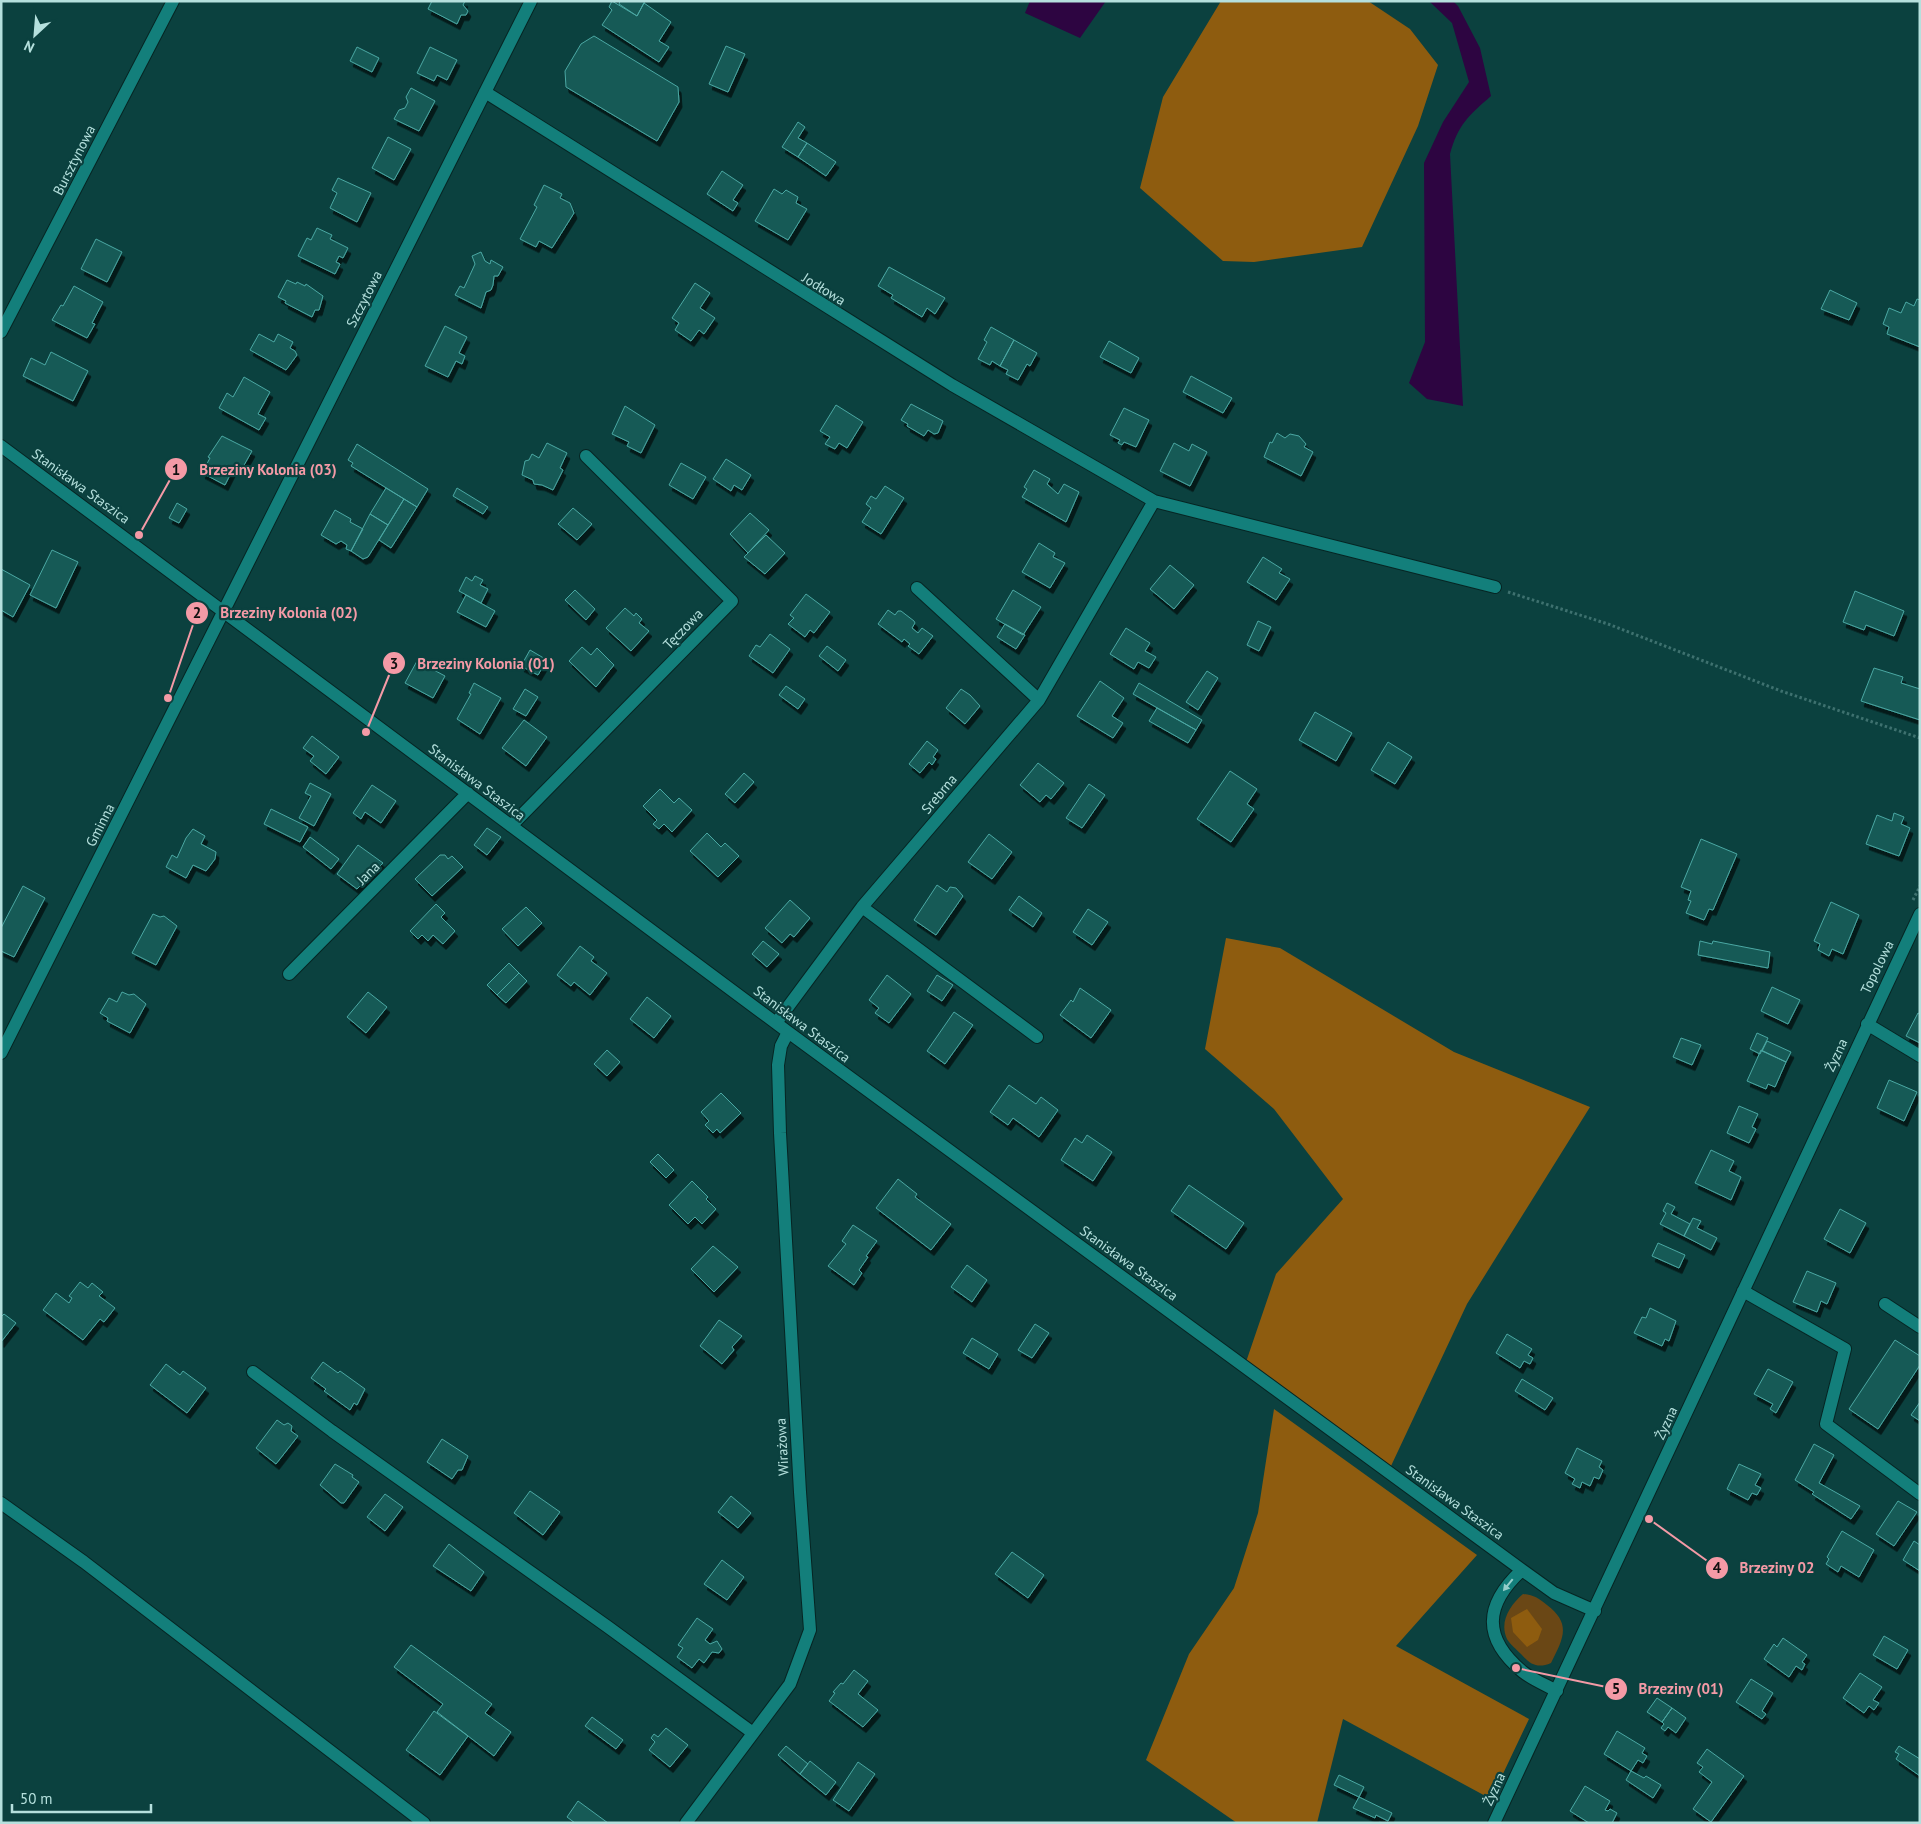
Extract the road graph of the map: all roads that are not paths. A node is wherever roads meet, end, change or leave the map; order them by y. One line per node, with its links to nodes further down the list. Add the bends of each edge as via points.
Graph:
1 (173, 1): 4 (street, Bursztynowa)
2 (531, 1): 3 (street, Szczytowa)
3 (485, 92): 7 (street, Jodłowa, via 919,365); 10 (street, Szczytowa)
4 (1, 332)
5 (1, 446): 10 (street, Stanisława Staszica)
6 (586, 456): 13 (street, Tęczowa, via 732,601)
7 (1154, 501): 8 (street, Jodłowa); 11 (street, Srebrna)
8 (1495, 587)
9 (916, 588): 11 (street)
10 (224, 610): 12 (street, Stanisława Staszica); 21 (street, Gminna)
11 (1039, 700): 14 (street, Srebrna)
12 (468, 793): 13 (street, Stanisława Staszica); 16 (street, Jana)
13 (511, 826): 17 (street, Stanisława Staszica)
14 (862, 907): 17 (street, Srebrna); 20 (street)
15 (1920, 914): 18 (street, Topolowa)
16 (289, 974)
17 (776, 1023): 19 (street, Stanisława Staszica)
18 (1864, 1029): 22 (street); 23 (street, Żyzna)
19 (788, 1032): 29 (street, Stanisława Staszica); 32 (street, Wirażowa, via 781,1046 778,1065 780,1124 810,1630 790,1684)
20 (1037, 1037)
21 (1, 1053)
22 (1920, 1056)
23 (1743, 1291): 27 (street, via 1845,1348 1826,1424); 30 (street, Żyzna)
24 (1885, 1304): 25 (street)
25 (1920, 1327)
26 (253, 1372): 32 (street)
27 (1920, 1494)
28 (1, 1503): 33 (street, via 92,1568)
29 (1522, 1570): 30 (street, Stanisława Staszica, via 1554,1593); 31 (street, one-way to 31, via 1496,1602 1492,1622 1496,1640 1524,1673)
30 (1595, 1612): 31 (street, Żyzna)
31 (1557, 1691): 35 (street, Żyzna)
32 (753, 1734): 34 (street, Wirażowa)
33 (424, 1823)
34 (686, 1823)
35 (1494, 1823)

